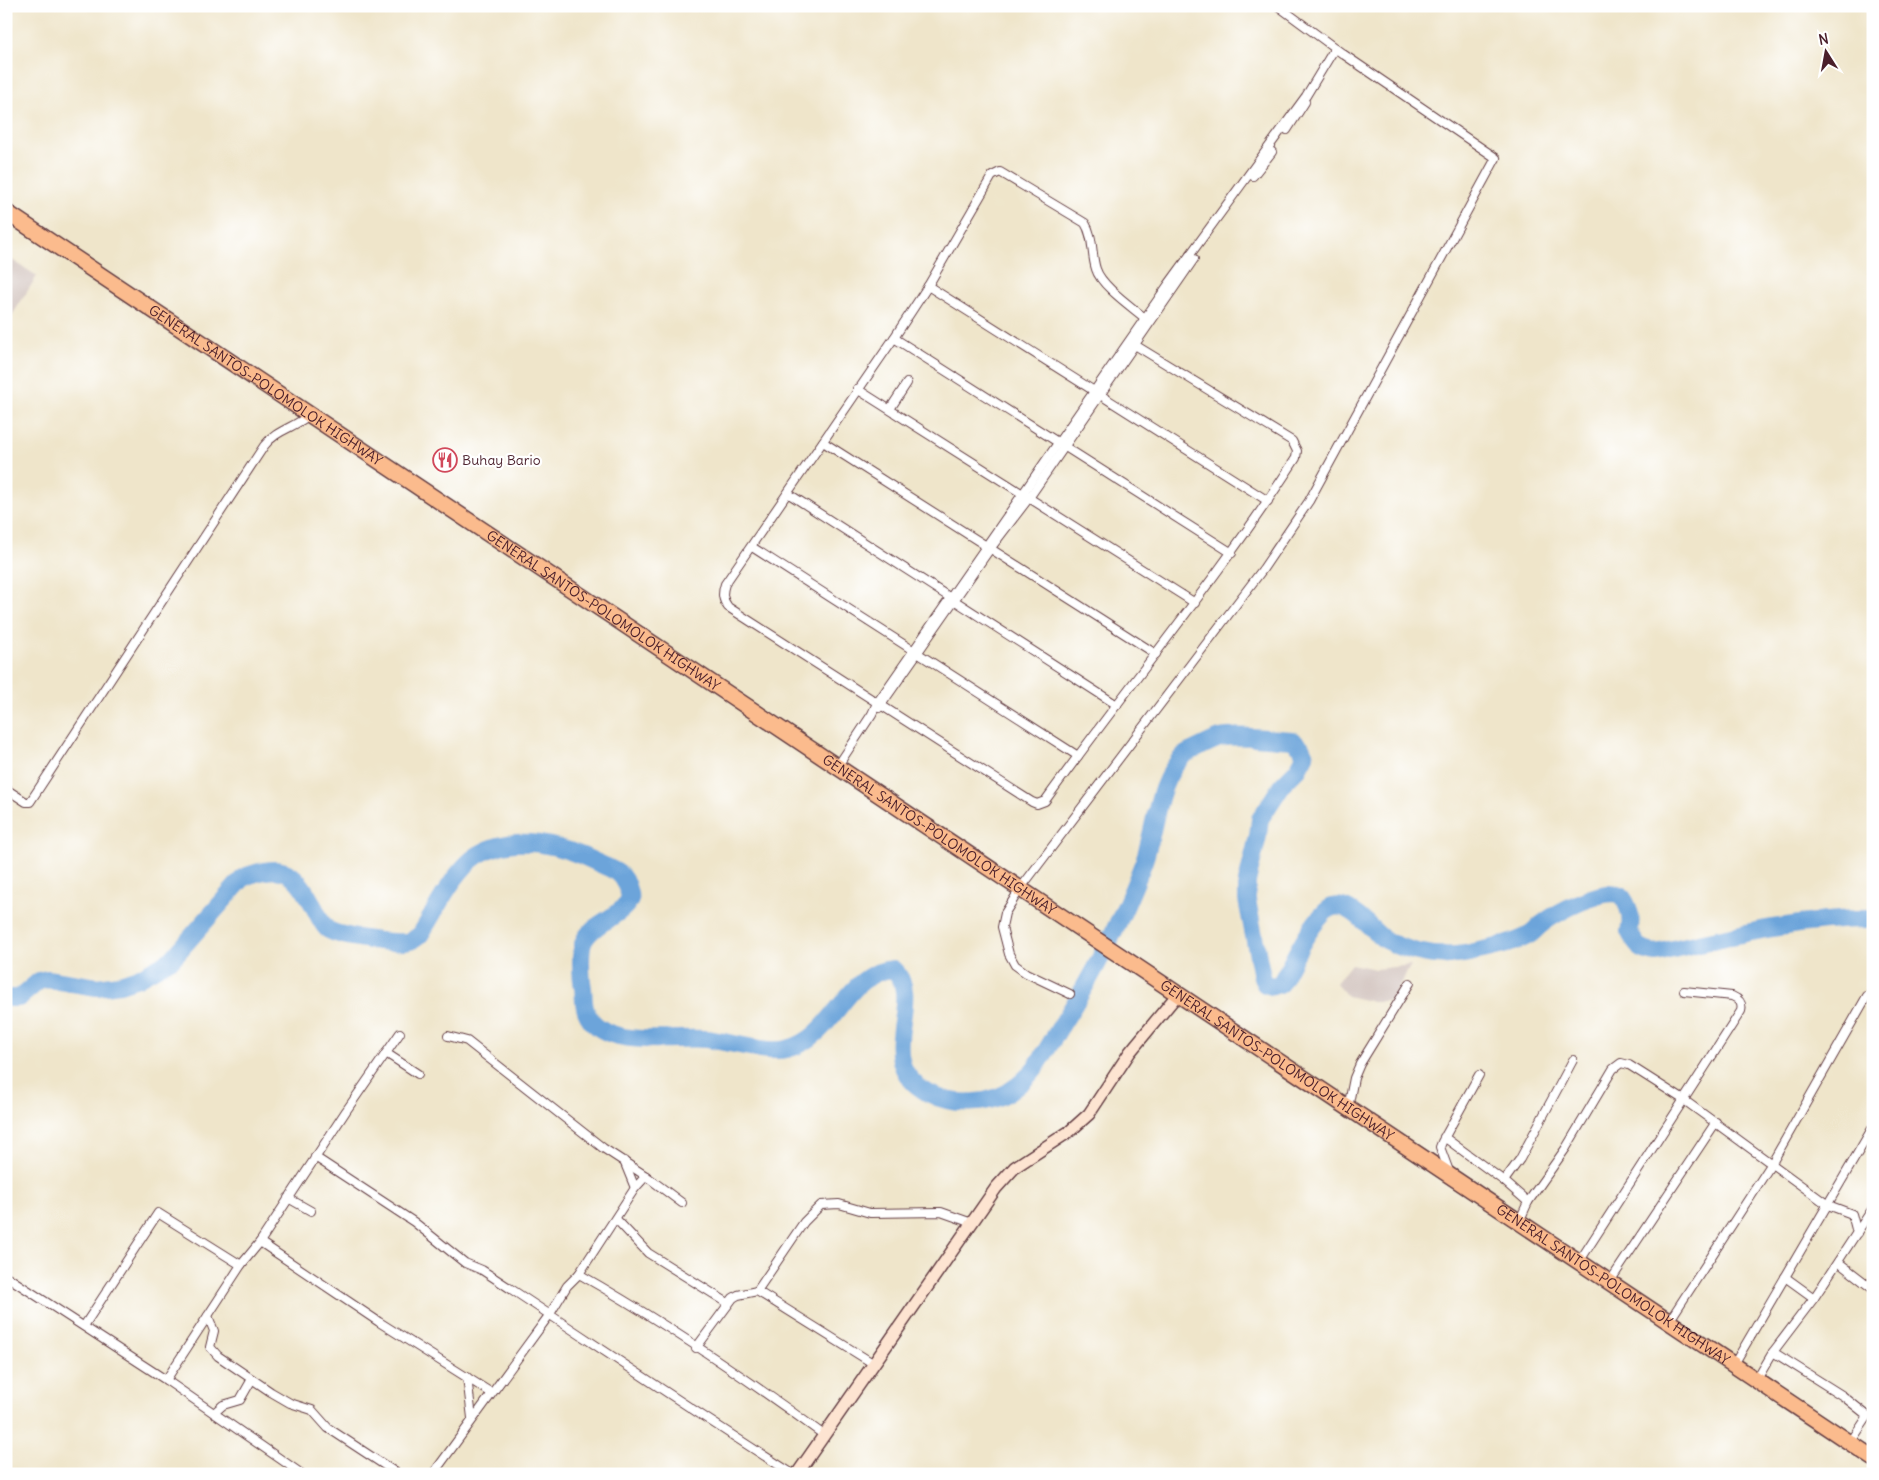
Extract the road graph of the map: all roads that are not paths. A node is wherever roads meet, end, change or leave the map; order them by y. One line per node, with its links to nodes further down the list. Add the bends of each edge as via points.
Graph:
1 (1278, 6): 2 (street)
2 (1335, 48): 5 (street, via 1306,96 1301,111 1239,190); 31 (street, via 1496,158 1309,502 1263,569)
3 (6, 212): 13 (highway, GENERAL SANTOS-POLOMOLOK HIGHWAY)
4 (928, 286): 6 (street, via 992,176 1000,172 1085,223 1091,235 1099,276); 7 (street); 11 (street)
5 (1170, 287): 6 (street); 8 (street)
6 (1146, 319): 8 (street)
7 (894, 338): 10 (street); 15 (street)
8 (1132, 344): 11 (street); 18 (street, via 1296,445 1296,458)
9 (907, 383): 12 (street)
10 (857, 389): 12 (street); 14 (street)
11 (1098, 393): 15 (street); 18 (street)
12 (890, 409): 17 (street)
13 (309, 415): 29 (highway, GENERAL SANTOS-POLOMOLOK HIGHWAY); 30 (street, via 276,433 264,446 30,802)
14 (823, 442): 16 (street); 20 (street)
15 (1061, 446): 17 (street); 21 (street)
16 (789, 494): 19 (street); 22 (street)
17 (1026, 496): 20 (street); 23 (street)
18 (1268, 501): 21 (street)
19 (752, 546): 24 (street); 26 (street, via 722,590 728,607)
20 (988, 547): 22 (street); 25 (street)
21 (1232, 553): 23 (street)
22 (952, 598): 24 (street); 27 (street)
23 (1195, 603): 25 (street)
24 (915, 651): 26 (street); 28 (street)
25 (1156, 654): 27 (street)
26 (879, 705): 28 (street, via 1037,804 1045,801); 29 (street)
27 (1117, 705): 28 (street)
28 (1078, 756)
29 (836, 767): 31 (highway, GENERAL SANTOS-POLOMOLOK HIGHWAY)
30 (6, 789)
31 (1020, 889): 34 (street, via 1005,912 1002,927 1015,965); 35 (highway, GENERAL SANTOS-POLOMOLOK HIGHWAY)
32 (1410, 983): 44 (street, via 1360,1064)
33 (1684, 990): 43 (street, via 1732,996 1738,998 1742,1007)
34 (1070, 994)
35 (1178, 994): 44 (highway, GENERAL SANTOS-POLOMOLOK HIGHWAY); 63 (street, via 1130,1052 1089,1114 1070,1131 1015,1167)
36 (1867, 996): 50 (street)
37 (400, 1033): 39 (street)
38 (448, 1036): 49 (street, via 467,1042)
39 (386, 1052): 41 (street); 48 (street)
40 (1573, 1060): 53 (street, via 1520,1159)
41 (418, 1074)
42 (1479, 1075): 47 (street)
43 (1684, 1100): 45 (street); 56 (street, via 1629,1065 1618,1064); 66 (street)
44 (1348, 1108): 52 (highway, GENERAL SANTOS-POLOMOLOK HIGHWAY)
45 (1716, 1122): 50 (street); 72 (street)
46 (1873, 1126): 58 (street)
47 (1444, 1137): 52 (street, via 1440,1146); 53 (street)
48 (315, 1157): 55 (street); 77 (street, via 414,1222 465,1263 482,1270)
49 (624, 1161): 51 (street); 54 (street)
50 (1772, 1163): 58 (street); 79 (street)
51 (646, 1176): 54 (street); 57 (street)
52 (1450, 1176): 62 (highway, GENERAL SANTOS-POLOMOLOK HIGHWAY)
53 (1504, 1181): 56 (street)
54 (635, 1188): 61 (street)
55 (288, 1198): 60 (street); 65 (street)
56 (1528, 1202): 62 (street)
57 (682, 1203)
58 (1828, 1205): 64 (street, via 1852,1214); 71 (street)
59 (1873, 1208): 64 (street)
60 (311, 1211)
61 (616, 1219): 69 (street); 76 (street, via 648,1253)
62 (1519, 1222): 66 (highway, GENERAL SANTOS-POLOMOLOK HIGHWAY)
63 (972, 1223): 74 (street, via 941,1212 870,1213 839,1204 821,1205 804,1222); 83 (street)
64 (1857, 1233): 67 (street)
65 (260, 1242): 68 (street); 85 (street)
66 (1579, 1262): 72 (highway, GENERAL SANTOS-POLOMOLOK HIGHWAY)
67 (1838, 1262): 73 (street); 75 (street)
68 (241, 1265): 78 (street); 80 (street, via 158,1213)
69 (579, 1274): 77 (street, via 567,1286); 81 (street)
70 (6, 1276): 80 (street)
71 (1785, 1277): 75 (street); 84 (street)
72 (1610, 1283): 79 (highway, GENERAL SANTOS-POLOMOLOK HIGHWAY)
73 (1873, 1289)
74 (757, 1291): 76 (street, via 738,1295); 83 (street)
75 (1814, 1298): 82 (street)
76 (728, 1303): 81 (street)
77 (550, 1314): 89 (street); 98 (street)
78 (208, 1316): 86 (street, via 214,1331 210,1348); 87 (street)
79 (1668, 1323): 84 (highway, GENERAL SANTOS-POLOMOLOK HIGHWAY)
80 (84, 1326): 87 (street)
81 (696, 1348): 92 (street)
82 (1773, 1352): 88 (street); 93 (street, via 1843,1396 1868,1416)
83 (874, 1364): 92 (street)
84 (1733, 1366): 88 (highway, GENERAL SANTOS-POLOMOLOK HIGHWAY)
85 (466, 1377): 89 (street); 91 (street)
86 (252, 1379): 90 (street, via 240,1400 223,1405); 96 (street, via 290,1403 312,1410 328,1428)
87 (166, 1380): 90 (street)
88 (1756, 1381): 93 (highway, GENERAL SANTOS-POLOMOLOK HIGHWAY)
89 (490, 1392): 91 (street)
90 (214, 1413): 95 (street)
91 (472, 1418): 97 (street)
92 (824, 1435): 99 (street)
93 (1850, 1443): 94 (highway, GENERAL SANTOS-POLOMOLOK HIGHWAY)
94 (1873, 1458)
95 (302, 1474)
96 (398, 1474)
97 (433, 1474)
98 (793, 1474)
99 (797, 1474)

